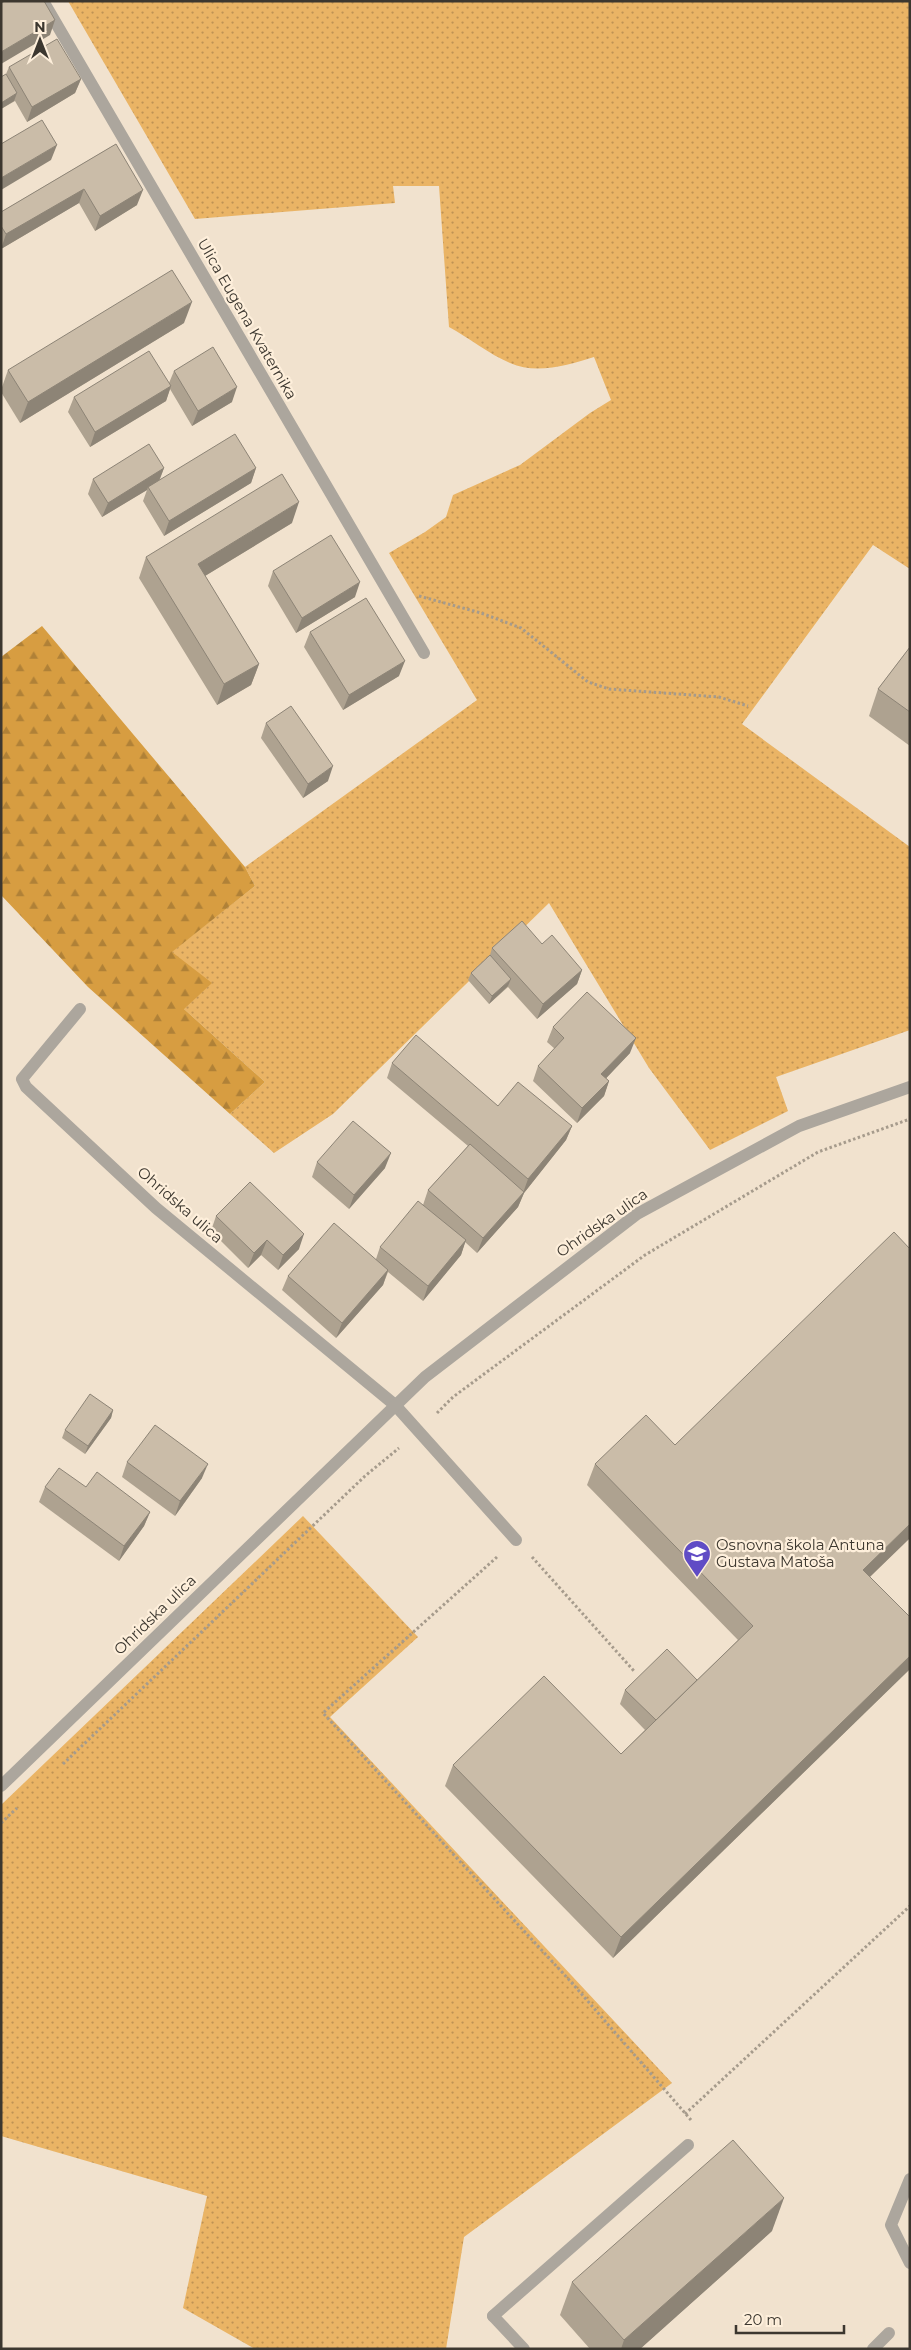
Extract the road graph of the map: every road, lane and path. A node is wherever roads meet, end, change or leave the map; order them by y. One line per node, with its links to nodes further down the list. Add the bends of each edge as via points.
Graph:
1 (43, 1): 2 (street, Ulica Eugena Kvaternika)
2 (383, 586): 3 (street, Ulica Eugena Kvaternika); 4 (path, via 481,613 521,628 588,682 609,689 719,697)
3 (424, 653)
4 (748, 706)
5 (80, 1010): 7 (street, Ohridska ulica, via 22,1079 26,1087 156,1208)
6 (910, 1087): 7 (street, Ohridska ulica, via 799,1126 637,1214 425,1376)
7 (395, 1405): 8 (street); 10 (street, Ohridska ulica)
8 (516, 1540): 9 (path); 12 (path, via 323,1713 572,1983)
9 (634, 1671)
10 (1, 1786)
11 (910, 1906): 12 (path)
12 (685, 2114): 13 (path, via 699,2128)
13 (688, 2144): 17 (street, via 493,2316)
14 (910, 2179): 15 (street, via 891,2225)
15 (910, 2263)
16 (890, 2333): 18 (street)
17 (524, 2349)
18 (873, 2349)

